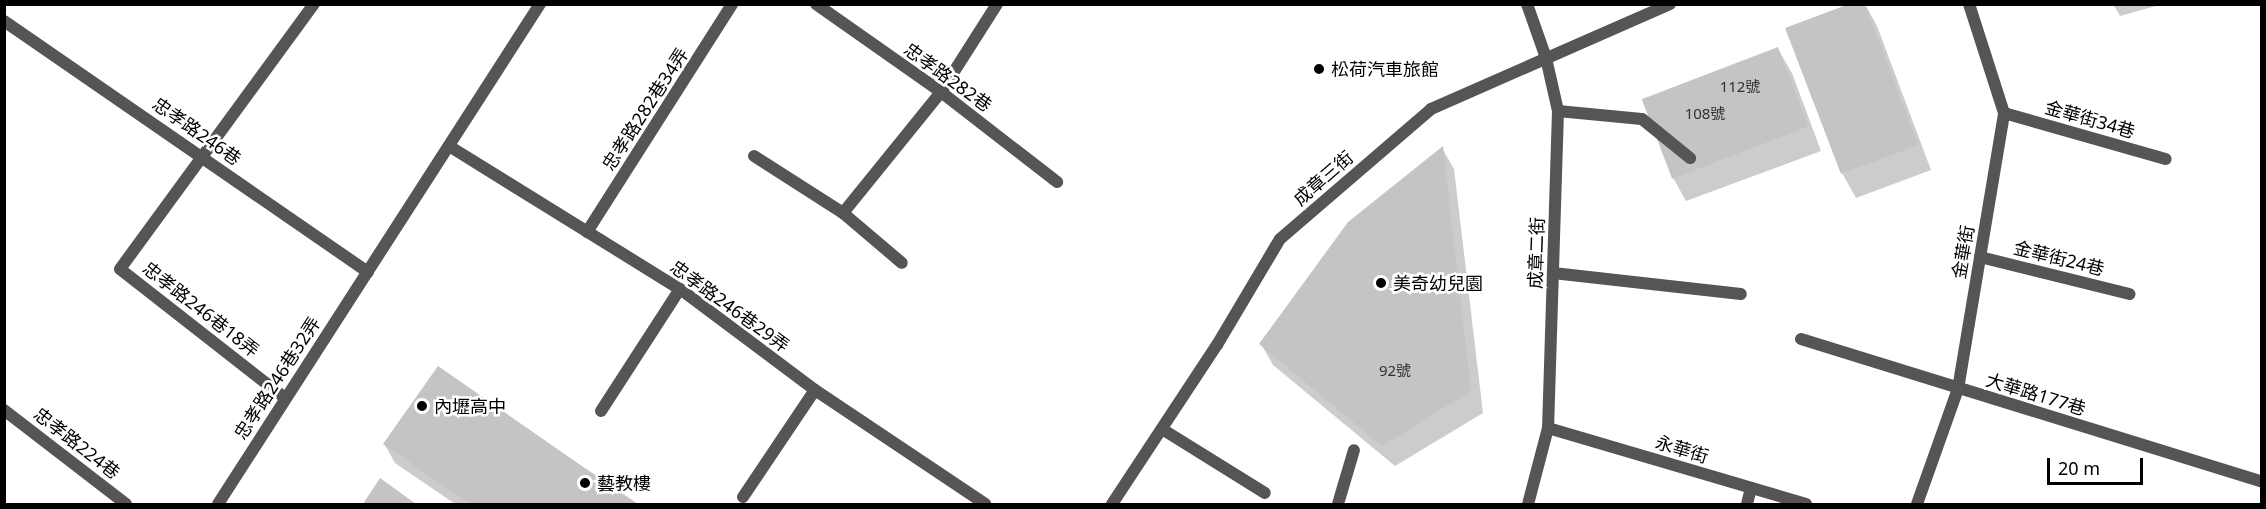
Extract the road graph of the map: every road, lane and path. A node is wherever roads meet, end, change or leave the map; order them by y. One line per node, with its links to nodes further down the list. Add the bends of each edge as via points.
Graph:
1 (314, 4): 18 (street)
2 (540, 4): 16 (street)
3 (732, 4): 23 (street, 忠孝路282巷34弄)
4 (816, 4): 10 (street, 忠孝路282巷)
5 (841, 4): 10 (street)
6 (997, 4): 13 (street)
7 (1527, 4): 12 (street, 成章二街)
8 (1670, 4): 12 (street, 成章三街)
9 (1969, 4): 15 (street, 金華街)
10 (833, 16): 13 (street, 忠孝路282巷)
11 (4, 21): 18 (street, 忠孝路246巷)
12 (1546, 58): 14 (street, 成章二街); 38 (street, 成章三街, via 1431,109 1280,238)
13 (941, 92): 21 (street, 忠孝路282巷); 22 (street)
14 (1558, 111): 19 (street, via 1642,119); 27 (street, 成章二街)
15 (2004, 113): 20 (street, 金華街34巷); 24 (street, 金華街)
16 (449, 146): 23 (street, 忠孝路246巷29弄); 26 (street)
17 (754, 156): 22 (street)
18 (204, 158): 26 (street, 忠孝路246巷); 34 (street, 忠孝路246巷18弄, via 120,269)
19 (1690, 158)
20 (2166, 159)
21 (1057, 182)
22 (843, 213): 25 (street)
23 (587, 232): 28 (street, 忠孝路246巷29弄)
24 (1980, 257): 30 (street, 金華街24巷); 32 (street, 金華街)
25 (902, 263)
26 (368, 272): 34 (street, 忠孝路246巷32弄)
27 (1554, 273): 29 (street); 37 (street, 成章二街)
28 (680, 289): 33 (street, 忠孝路246巷29弄); 36 (street)
29 (1741, 294)
30 (2129, 294)
31 (1801, 339): 32 (street, 大華路177巷)
32 (1958, 389): 40 (street, 大華路177巷); 52 (street, 金華街)
33 (815, 390): 43 (street); 46 (street, 忠孝路246巷29弄)
34 (285, 398): 45 (street, 忠孝路246巷32弄)
35 (4, 410): 44 (street, 忠孝路224巷)
36 (601, 411)
37 (1548, 428): 41 (street, 永華街); 49 (street, 成章二街)
38 (1162, 429): 42 (street); 47 (street, 成章三街)
39 (1354, 450): 48 (street)
40 (2262, 482)
41 (1751, 488): 50 (street); 51 (street, 永華街)
42 (1265, 493)
43 (743, 497)
44 (126, 504)
45 (218, 504)
46 (985, 504)
47 (1112, 504)
48 (1338, 504)
49 (1527, 504)
50 (1747, 504)
51 (1806, 504)
52 (1917, 504)

